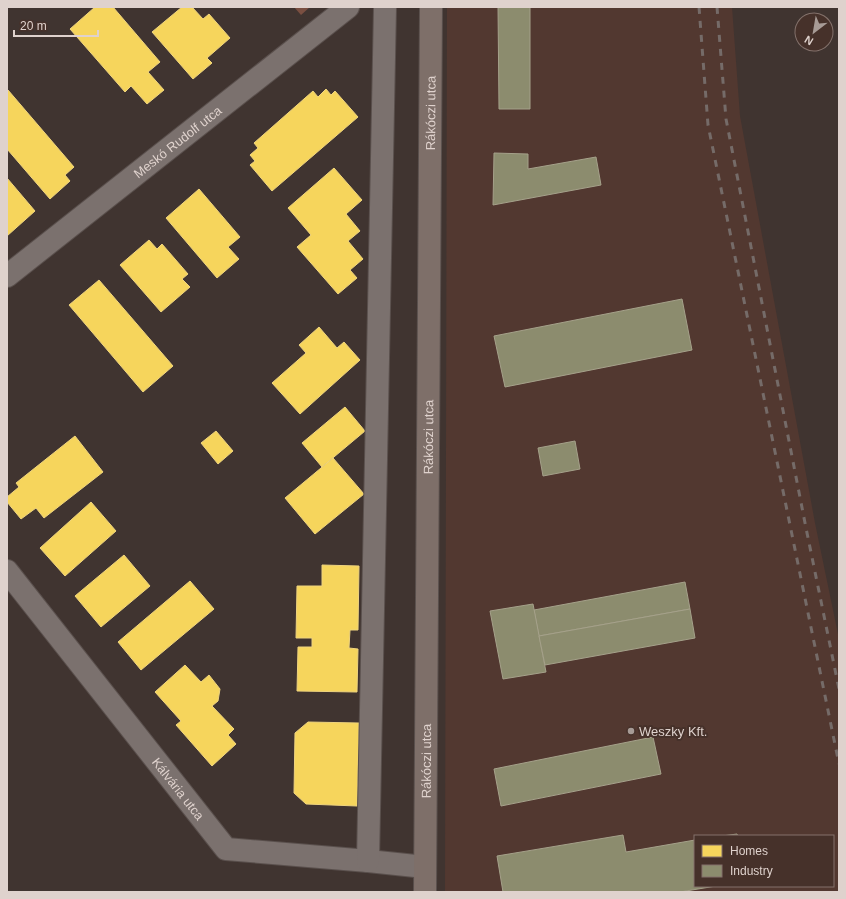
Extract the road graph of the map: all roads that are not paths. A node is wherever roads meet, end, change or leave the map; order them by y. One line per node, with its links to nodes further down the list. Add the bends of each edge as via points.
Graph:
1 (348, 7): 4 (street, Meskó Rudolf utca)
2 (385, 7): 6 (street)
3 (431, 7): 7 (main road, Rákóczi utca)
4 (7, 276)
5 (7, 571): 6 (street, Kálvária utca, via 226,849)
6 (368, 861): 7 (street, Kálvária utca)
7 (425, 867): 8 (main road, Rákóczi utca)
8 (424, 892)

